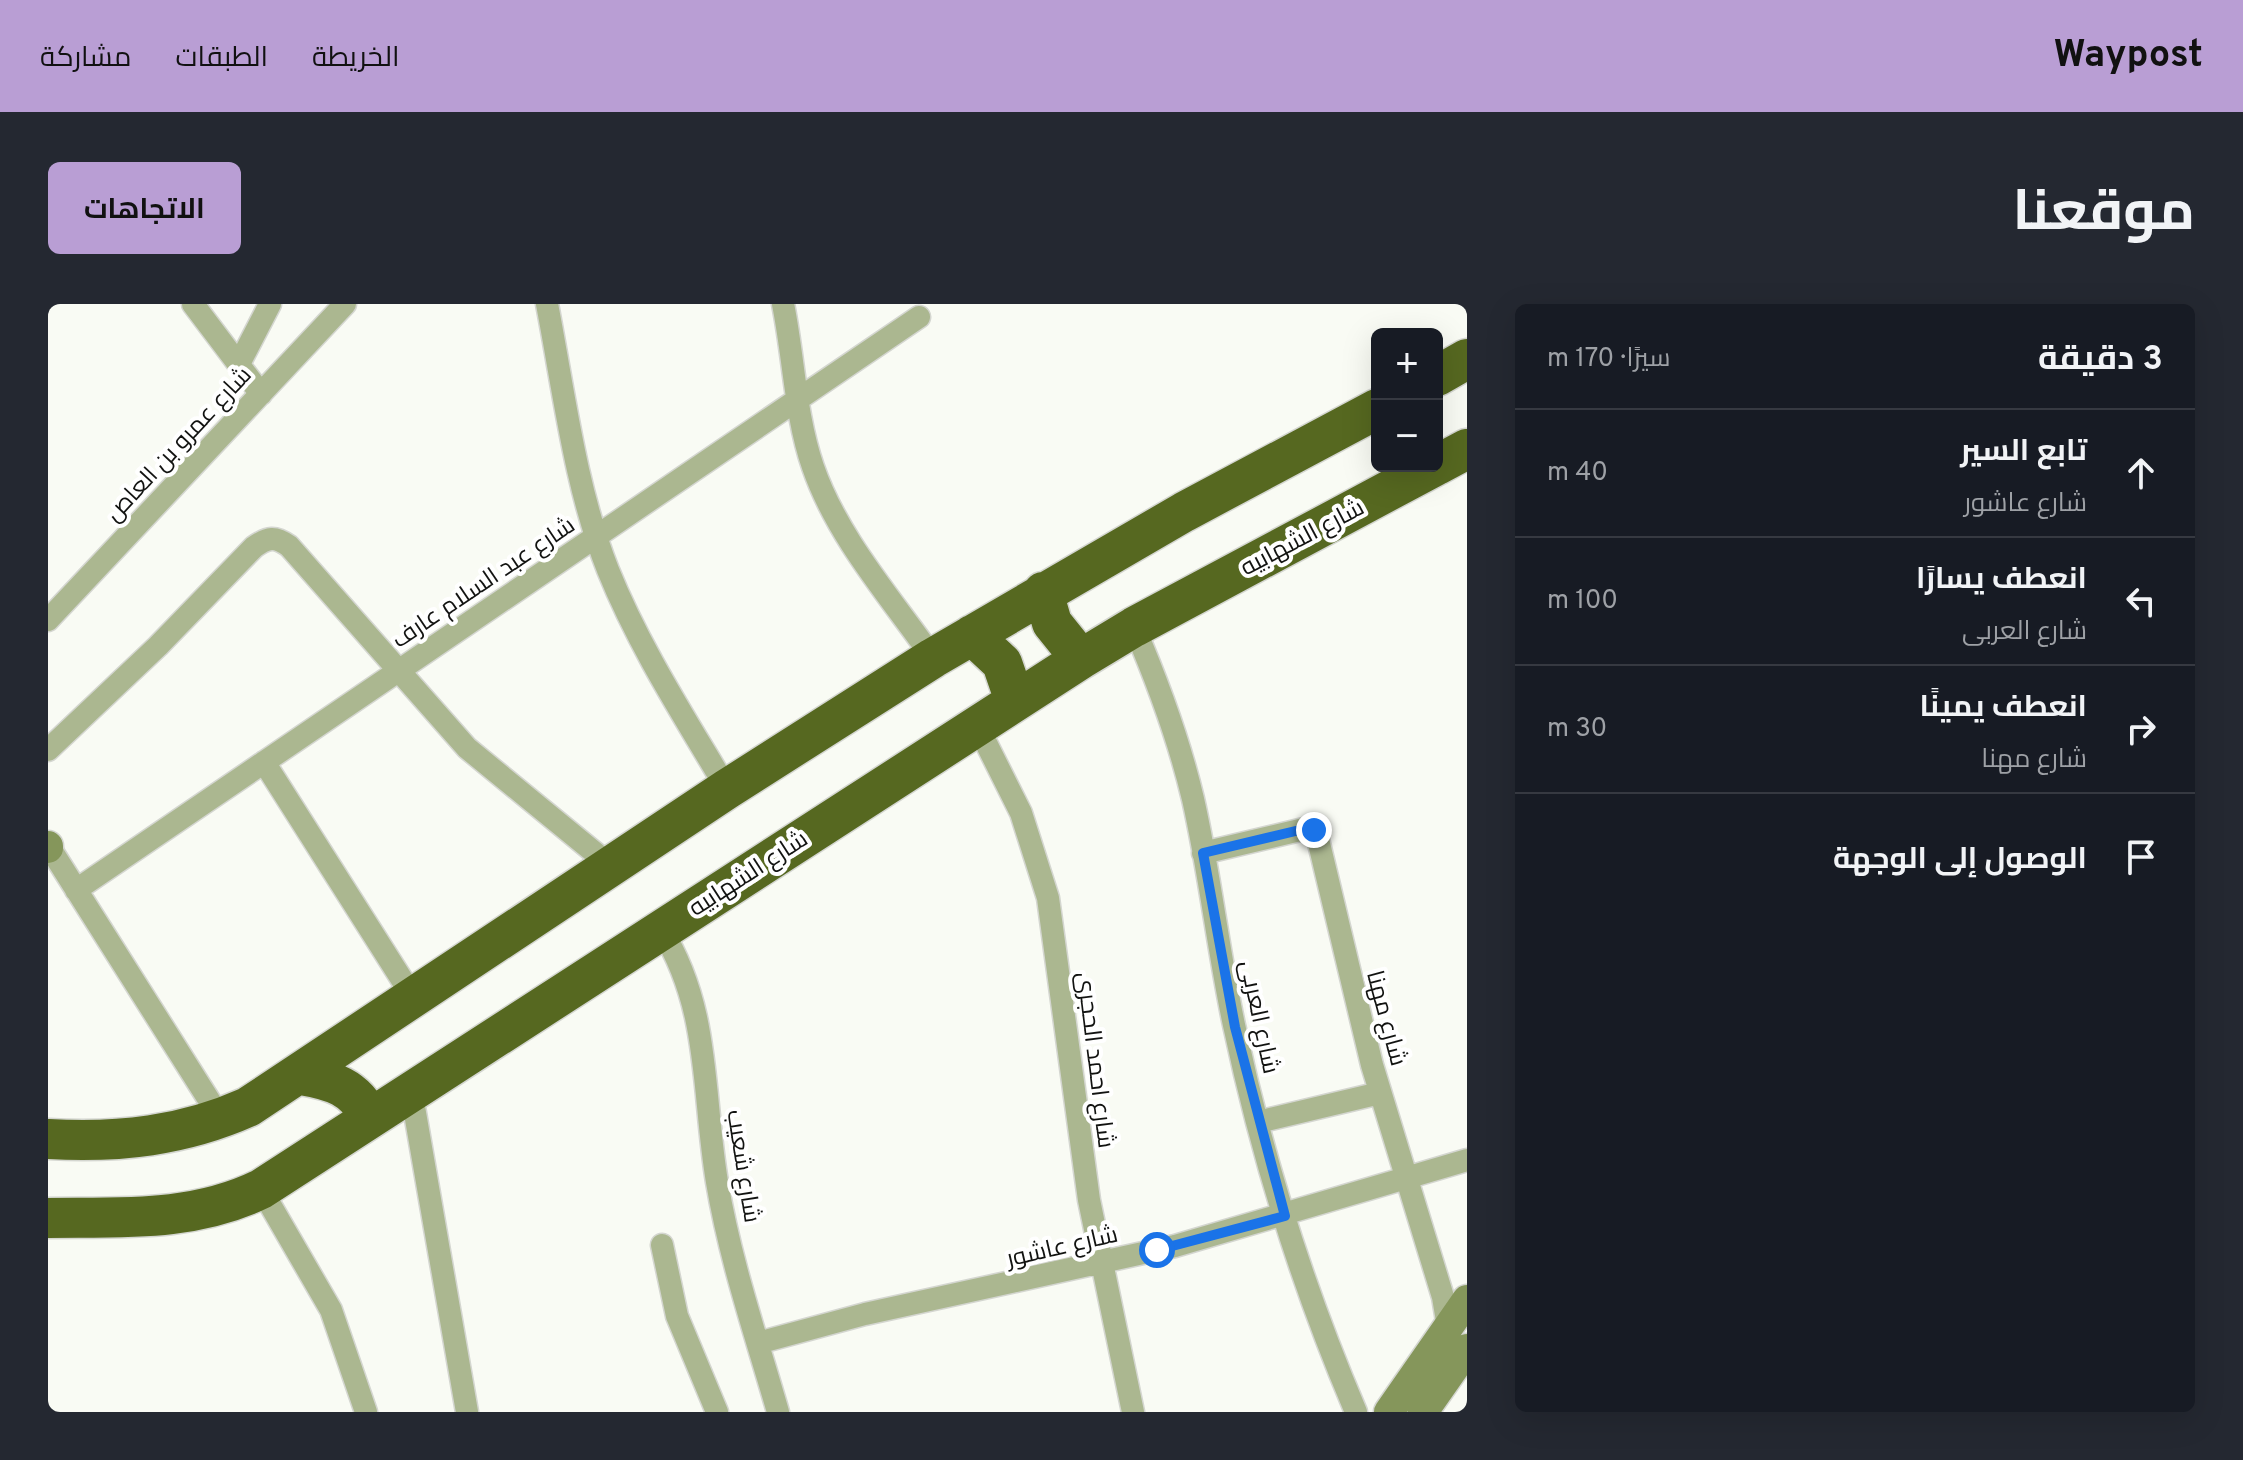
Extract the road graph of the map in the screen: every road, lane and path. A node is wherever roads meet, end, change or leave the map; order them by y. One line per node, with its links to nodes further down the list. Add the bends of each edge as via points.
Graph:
1 (193, 304): 8 (street)
2 (270, 304): 8 (street)
3 (345, 304): 10 (street, شارع عمرو بن العاص)
4 (547, 304): 16 (street)
5 (783, 304): 11 (street)
6 (919, 317): 11 (street, شارع عبد السلام عارف)
7 (1467, 359): 9 (highway)
8 (239, 364): 10 (street)
9 (1443, 373)
10 (261, 394): 18 (street, شارع عمرو بن العاص)
11 (799, 399): 16 (street, شارع عبد السلام عارف); 21 (street, via 813,465 835,515)
12 (1371, 412): 17 (highway)
13 (1467, 449): 14 (highway, شارع الشهابيه)
14 (1443, 461)
15 (1423, 472): 19 (highway, شارع الشهابيه)
16 (596, 536): 23 (street, شارع عبد السلام عارف); 28 (street, via 632,623)
17 (1043, 592): 20 (highway); 22 (highway, via 1052,623)
18 (48, 620)
19 (1134, 627): 22 (highway, شارع الشهابيه); 30 (street, شارع العربى, via 1176,738)
20 (972, 635): 21 (highway); 24 (highway, via 1002,663)
21 (933, 658): 28 (highway)
22 (1081, 659): 24 (highway, شارع الشهابيه)
23 (398, 671): 26 (street, via 289,546 267,538); 27 (street, شارع عبد السلام عارف); 31 (street, via 467,748)
24 (1015, 701): 25 (highway, شارع الشهابيه)
25 (977, 725): 33 (highway, شارع الشهابيه); 50 (street, شارع احمد الحجرى, via 1021,813 1048,898)
26 (48, 750)
27 (264, 762): 32 (street, شارع عبد السلام عارف); 34 (street)
28 (727, 789): 31 (highway)
29 (48, 847): 32 (street)
30 (1203, 853): 37 (street, شارع مهنا, via 1304,829 1316,833); 40 (street, شارع العربى, via 1221,963)
31 (611, 866): 34 (highway)
32 (76, 890): 39 (street)
33 (661, 929): 36 (highway, شارع الشهابيه); 52 (street, شارع شعيب, via 688,983 700,1026 717,1184)
34 (413, 997): 35 (highway)
35 (301, 1075): 38 (highway, via 346,1088); 39 (highway)
36 (411, 1090): 38 (highway, شارع الشهابيه); 55 (street)
37 (1380, 1093): 40 (street); 43 (street, شارع مهنا)
38 (369, 1117): 44 (highway, شارع الشهابيه)
39 (221, 1119): 41 (highway, via 142,1138)
40 (1258, 1122): 45 (street, شارع العربى)
41 (48, 1139)
42 (1467, 1160): 43 (street, شارع عاشور)
43 (1405, 1178): 45 (street, شارع عاشور); 53 (street, شارع مهنا)
44 (261, 1189): 46 (highway, شارع الشهابيه, via 197,1212); 54 (street, via 331,1310)
45 (1285, 1216): 50 (street, شارع عاشور); 59 (street, شارع العربى)
46 (112, 1217): 47 (highway, شارع الشهابيه); 48 (main road)
47 (48, 1218)
48 (48, 1236)
49 (662, 1245): 56 (street, via 677,1316)
50 (1100, 1264): 52 (street, شارع عاشور, via 865,1314); 58 (street, شارع احمد الحجرى)
51 (1467, 1300): 53 (main road)
52 (758, 1343): 57 (street, شارع شعيب)
53 (1460, 1351): 60 (main road); 61 (main road)
54 (366, 1412)
55 (467, 1412)
56 (717, 1412)
57 (778, 1412)
58 (1133, 1412)
59 (1356, 1412)
60 (1389, 1412)
61 (1423, 1412)

